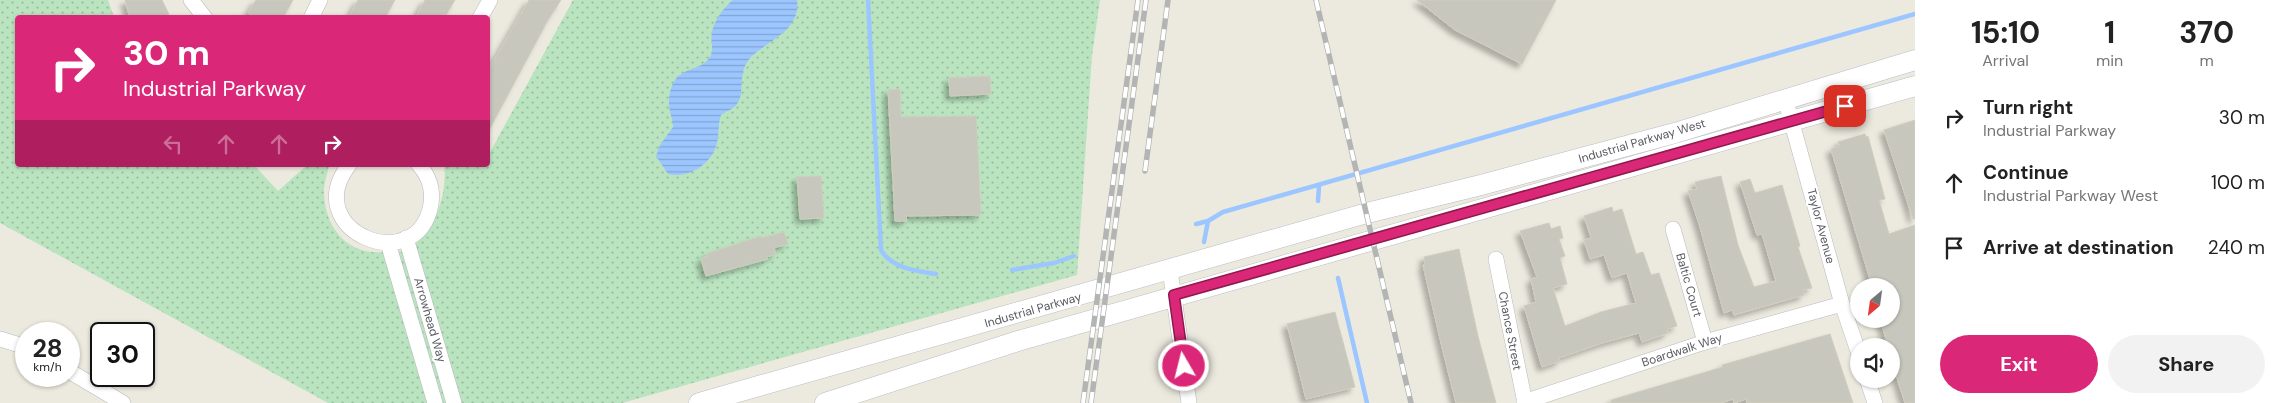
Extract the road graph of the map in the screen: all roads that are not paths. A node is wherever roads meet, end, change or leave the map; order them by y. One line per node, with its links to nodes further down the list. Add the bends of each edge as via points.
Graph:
1 (191, 0): 4 (street)
2 (320, 0): 5 (street)
3 (490, 0): 6 (street)
4 (203, 15)
5 (312, 15)
6 (482, 15)
7 (1915, 60): 9 (main road, Industrial Parkway West)
8 (1915, 86): 10 (main road, Industrial Parkway West)
9 (1785, 98): 10 (street, Taylor Avenue); 13 (main road, Industrial Parkway West, via 1675,133)
10 (1792, 121): 16 (main road, Industrial Parkway West); 21 (street, Taylor Avenue)
11 (348, 167): 17 (street, via 340,179 338,191 342,217 362,237)
12 (420, 167): 15 (street, via 429,180 431,202 424,222)
13 (1366, 213): 19 (main road, Industrial Parkway)
14 (1673, 229): 24 (street, Baltic Court)
15 (406, 238): 17 (street); 31 (street, Arrowhead Way)
16 (1372, 239): 20 (main road, Industrial Parkway)
17 (388, 243): 30 (street, Arrowhead Way)
18 (1496, 259): 28 (street, Chance Street)
19 (1170, 270): 20 (street); 32 (main road, Industrial Parkway)
20 (1174, 295): 33 (main road, Industrial Parkway); 34 (street)
21 (1842, 304): 22 (street, Taylor Avenue); 24 (street, Boardwalk Way)
22 (1854, 338)
23 (0, 339): 25 (street)
24 (1705, 342): 28 (street, Boardwalk Way)
25 (15, 344)
26 (80, 378): 29 (street)
27 (1870, 388): 35 (street)
28 (1524, 402)
29 (123, 403)
30 (435, 403)
31 (454, 403)
32 (699, 403)
33 (825, 403)
34 (1189, 403)
35 (1875, 403)

